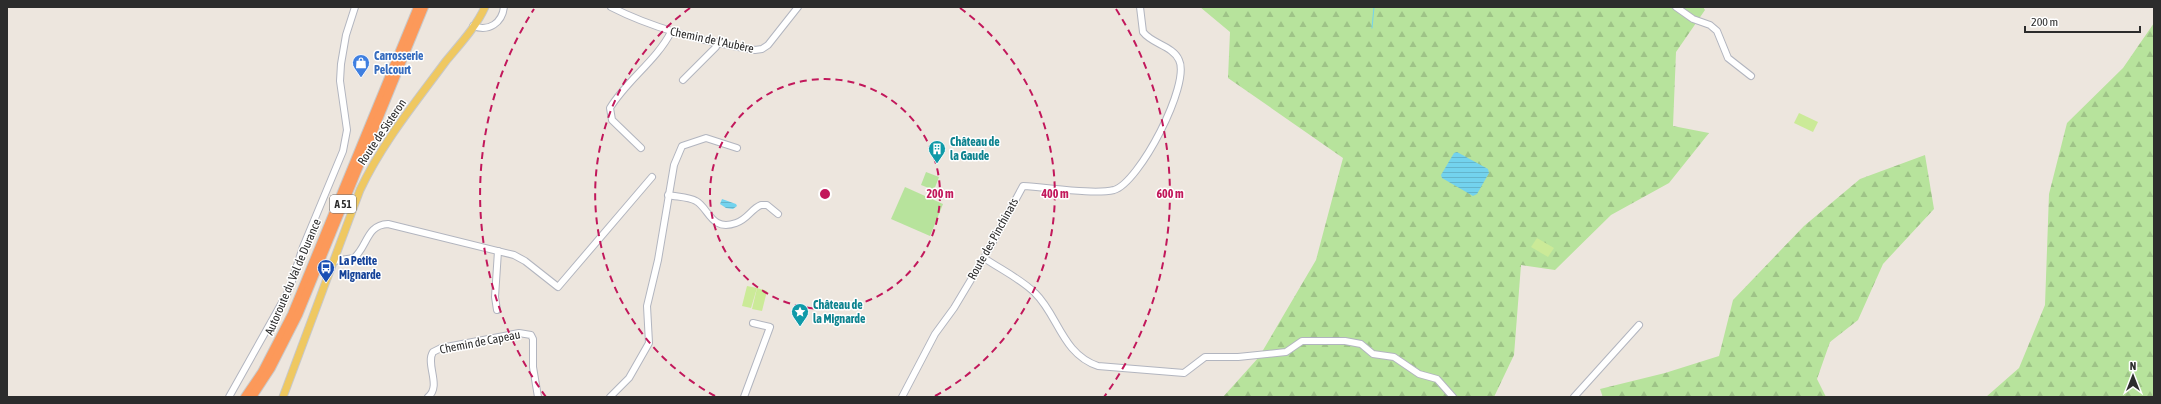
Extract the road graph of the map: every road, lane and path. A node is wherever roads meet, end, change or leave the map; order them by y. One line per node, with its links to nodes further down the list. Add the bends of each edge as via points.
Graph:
1 (355, 7): 28 (street, via 346,35 341,64 340,81 347,130 343,151 289,290)
2 (412, 7): 16 (highway)
3 (418, 7): 16 (highway, Autoroute du Val de Durance / A 51)
4 (424, 7): 30 (highway, Autoroute du Val de Durance / A 51, via 298,315 271,368)
5 (486, 7): 11 (main road, Route de Sisteron)
6 (504, 7): 11 (street, via 501,18 493,26 483,29)
7 (611, 7): 12 (street, Chemin de l'Aubère, via 639,22)
8 (798, 7): 13 (street, Chemin de l'Aubère, via 762,49 755,50)
9 (1140, 7): 23 (street, Route des Pinchinats, via 1143,32 1176,56 1180,64 1173,103 1157,140 1126,182 1115,190 1023,186)
10 (1676, 7): 14 (street, via 1693,19 1710,25 1716,31 1728,58)
11 (473, 26): 24 (main road, Route de Sisteron, via 374,161 360,190)
12 (671, 32): 13 (street, Chemin de l'Aubère); 17 (street, via 666,41 625,86 610,108 612,120)
13 (717, 42): 15 (street, via 716,47)
14 (1751, 76)
15 (683, 80)
16 (367, 130): 29 (highway, Autoroute du Val de Durance / A 51, via 292,314 266,365)
17 (640, 148)
18 (737, 148): 20 (street, via 706,138 682,146 674,165)
19 (652, 177): 22 (street, via 558,287 525,260)
20 (668, 196): 21 (street, via 697,201 711,219 725,224 734,224 747,218 761,205 767,205); 34 (street, via 658,260 647,306 649,343 628,378)
21 (778, 214)
22 (498, 251): 24 (street, via 384,224 372,230 354,258); 25 (street, via 495,297)
23 (984, 258): 36 (street, Route des Pinchinats, via 935,334); 37 (street, via 1035,292 1068,343 1085,359 1098,366 1184,373 1205,357 1238,357 1286,352 1302,341 1344,341 1361,344 1373,354 1394,357 1419,374 1437,379)
24 (334, 261): 31 (main road, Route de Sisteron)
25 (497, 310)
26 (753, 323): 35 (street, via 770,327)
27 (1639, 325): 38 (street)
28 (229, 397)
29 (245, 397)
30 (252, 397)
31 (283, 397)
32 (428, 397): 33 (street, Chemin de Capeau, via 433,389 431,354 436,350 519,332 531,335 532,338)
33 (538, 397)
34 (610, 397)
35 (744, 397)
36 (902, 397)
37 (1453, 397)
38 (1574, 397)

